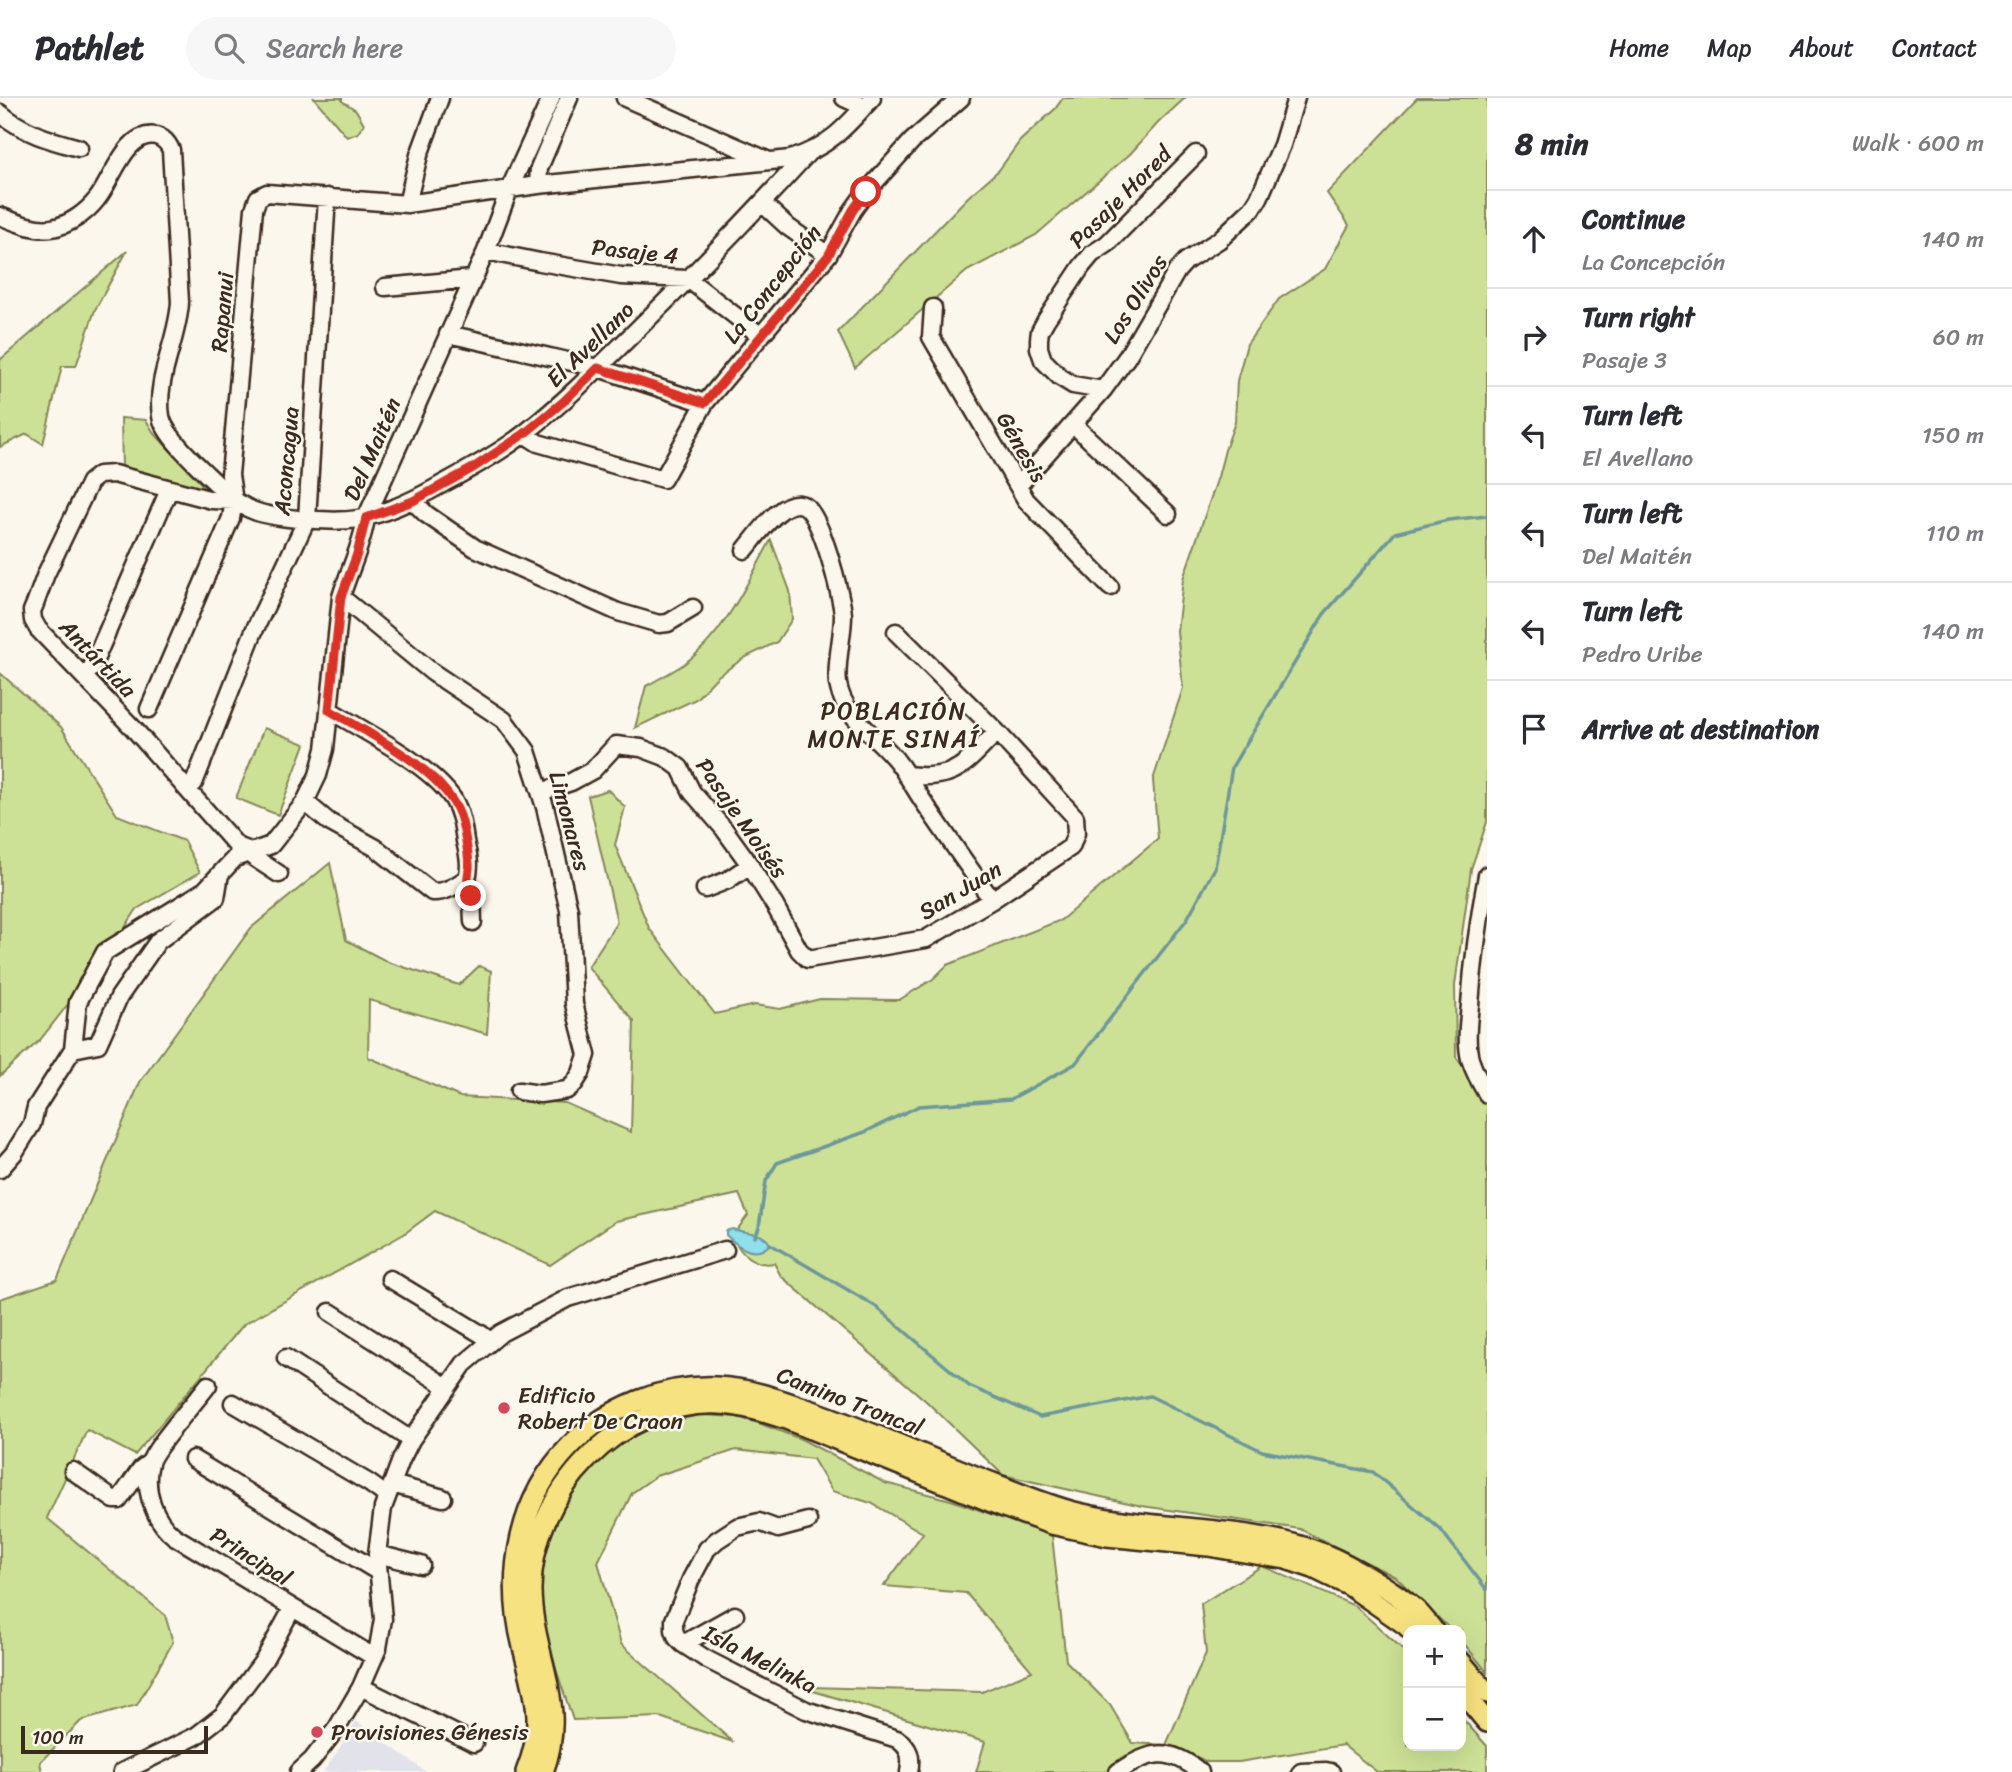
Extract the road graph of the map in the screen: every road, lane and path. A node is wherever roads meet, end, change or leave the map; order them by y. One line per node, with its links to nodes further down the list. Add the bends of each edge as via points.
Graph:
1 (440, 98): 17 (street)
2 (551, 98): 15 (street, Del Maitén)
3 (569, 98): 14 (street, via 539,168)
4 (625, 98): 13 (street)
5 (844, 98): 8 (street)
6 (961, 98): 21 (street, La Concepción, via 912,141 866,192)
7 (1296, 98): 29 (street, Los Olivos, via 1259,198 1220,240 1177,271)
8 (868, 102): 11 (street, El Avellano, via 839,134)
9 (0, 113): 10 (street, via 37,137)
10 (79, 148)
11 (808, 153): 13 (street, El Avellano); 18 (street, El Avellano)
12 (1196, 154): 29 (street, Pasaje Hored, via 1092,254 1040,331 1039,348 1050,368 1073,385)
13 (770, 161): 14 (street, El Avellano)
14 (538, 185): 15 (street, El Avellano)
15 (509, 190): 17 (street, El Avellano); 20 (street, Del Maitén)
16 (327, 197): 17 (street, Rapanui); 35 (street, Rapanui, via 267,193 258,198 254,209 230,475); 39 (street, Aconcagua)
17 (407, 204)
18 (762, 204): 21 (street); 23 (street, El Avellano)
19 (0, 216): 35 (street, via 43,228 74,220 98,199 133,142 156,136 166,141 172,149 179,315 163,381 161,414 166,430)
20 (486, 251): 22 (street, Del Maitén); 23 (street, Pasaje 4, via 621,275)
21 (828, 256): 27 (street, La Concepción)
22 (472, 279): 24 (street); 26 (street, Del Maitén)
23 (688, 279): 27 (street, Pasaje 4); 28 (street, El Avellano)
24 (385, 287)
25 (933, 308): 33 (street, Génesis, via 932,337)
26 (448, 334): 28 (street); 38 (street, Del Maitén)
27 (761, 336): 30 (street, La Concepción)
28 (598, 368): 30 (street); 32 (street, El Avellano)
29 (1103, 390): 31 (street, Los Olivos)
30 (705, 403): 32 (street, La Concepción, via 663,479 538,443)
31 (1073, 424): 33 (street, Los Olivos); 37 (street)
32 (524, 434): 36 (street, El Avellano)
33 (1018, 486): 41 (street, Génesis, via 1026,500)
34 (169, 490): 35 (street, Antártida); 45 (street); 50 (street, Antártida, via 114,474 94,478 47,574 33,620)
35 (234, 501): 39 (street, El Avellano, via 262,514); 46 (street, via 231,519)
36 (413, 501): 38 (street, El Avellano); 43 (street, via 475,548 618,612 659,624)
37 (1168, 514)
38 (366, 518): 39 (street, El Avellano); 42 (street, Del Maitén)
39 (307, 519): 50 (street, Aconcagua)
40 (745, 550): 49 (street, via 783,508 800,504 811,511 842,606 841,695 855,718)
41 (1110, 587)
42 (341, 597): 47 (street, Del Maitén); 51 (street, Limonares, via 432,672 504,720 527,751)
43 (693, 608)
44 (897, 632): 48 (street)
45 (91, 669)
46 (149, 709)
47 (329, 710): 52 (street, Del Maitén, via 325,749); 58 (street, via 421,768 446,791 462,821)
48 (997, 732): 49 (street, via 957,770 936,776); 60 (street, San Juan, via 1075,817 1076,833 1071,847)
49 (906, 775): 60 (street)
50 (188, 789): 53 (street, Antártida, via 237,846)
51 (541, 792): 54 (street, Pasaje Moisés, via 593,770 616,745 641,748 680,768 692,792); 65 (street, Limonares, via 569,910 574,1004 587,1055 574,1084 566,1090)
52 (305, 802): 53 (street, Del Maitén, via 271,845); 58 (street, via 432,891 455,887)
53 (250, 851): 55 (street, Del Maitén, via 235,858); 56 (street, Antártida)
54 (750, 865): 59 (street); 63 (street, Pasaje Moisés)
55 (220, 874): 64 (street, via 216,898 158,940 119,996 98,1044); 64 (street, Del Maitén, via 205,890 105,952 78,1002)
56 (279, 874)
57 (1487, 875): 62 (street)
58 (467, 878): 61 (street)
59 (705, 889)
60 (992, 900): 63 (street, San Juan, via 926,939)
61 (473, 922)
62 (1483, 928): 66 (street, via 1468,1041)
63 (808, 959)
64 (74, 1049): 67 (street, via 36,1107 32,1124)
65 (519, 1091)
66 (1487, 1094)
67 (0, 1168)
68 (725, 1250): 71 (street, via 568,1298)
69 (390, 1279): 71 (street)
70 (330, 1312): 74 (street)
71 (490, 1341): 74 (street)
72 (286, 1359): 76 (street)
73 (208, 1385): 78 (street)
74 (447, 1387): 76 (street)
75 (233, 1402): 80 (street, via 369,1483)
76 (411, 1440): 80 (street)
77 (192, 1459): 85 (street)
78 (150, 1462): 79 (street, via 119,1500); 86 (street, Principal, via 151,1498 165,1529)
79 (73, 1471)
80 (389, 1490): 81 (street); 83 (street)
81 (443, 1498)
82 (807, 1521): 90 (street, Isla Melinka, via 778,1529 759,1522 737,1527 707,1549 674,1620 674,1630)
83 (377, 1554): 84 (street); 85 (street)
84 (421, 1565)
85 (377, 1571): 91 (street, via 383,1619)
86 (292, 1609): 91 (street, Principal); 98 (street, via 264,1660 223,1716 195,1736)
87 (735, 1615): 90 (street)
88 (1406, 1625): 101 (main road, Camino Troncal, via 1350,1586 1286,1559 1107,1536 1051,1524 751,1408 718,1404 683,1408 642,1421 599,1448 569,1479 544,1524 531,1590 553,1714)
89 (1429, 1625): 100 (main road, Camino Troncal, via 1361,1573 1289,1542 1078,1513 770,1396 731,1388 672,1390 616,1410 585,1432 549,1472 531,1504 515,1574 517,1618 537,1716)
90 (683, 1644): 102 (street, Isla Melinka, via 806,1710 897,1739 909,1752)
91 (374, 1657): 93 (street)
92 (1466, 1668): 94 (main road)
93 (361, 1687): 97 (street); 99 (street, via 337,1728)
94 (1487, 1693)
95 (1466, 1697): 96 (main road)
96 (1487, 1722)
97 (474, 1743)
98 (122, 1772)
99 (299, 1772)
100 (526, 1772)
101 (543, 1772)
102 (909, 1772)
103 (1118, 1772): 104 (street, via 1137,1759 1168,1754)
104 (1200, 1772)
105 (1301, 1772): 106 (street)
106 (1331, 1772)

